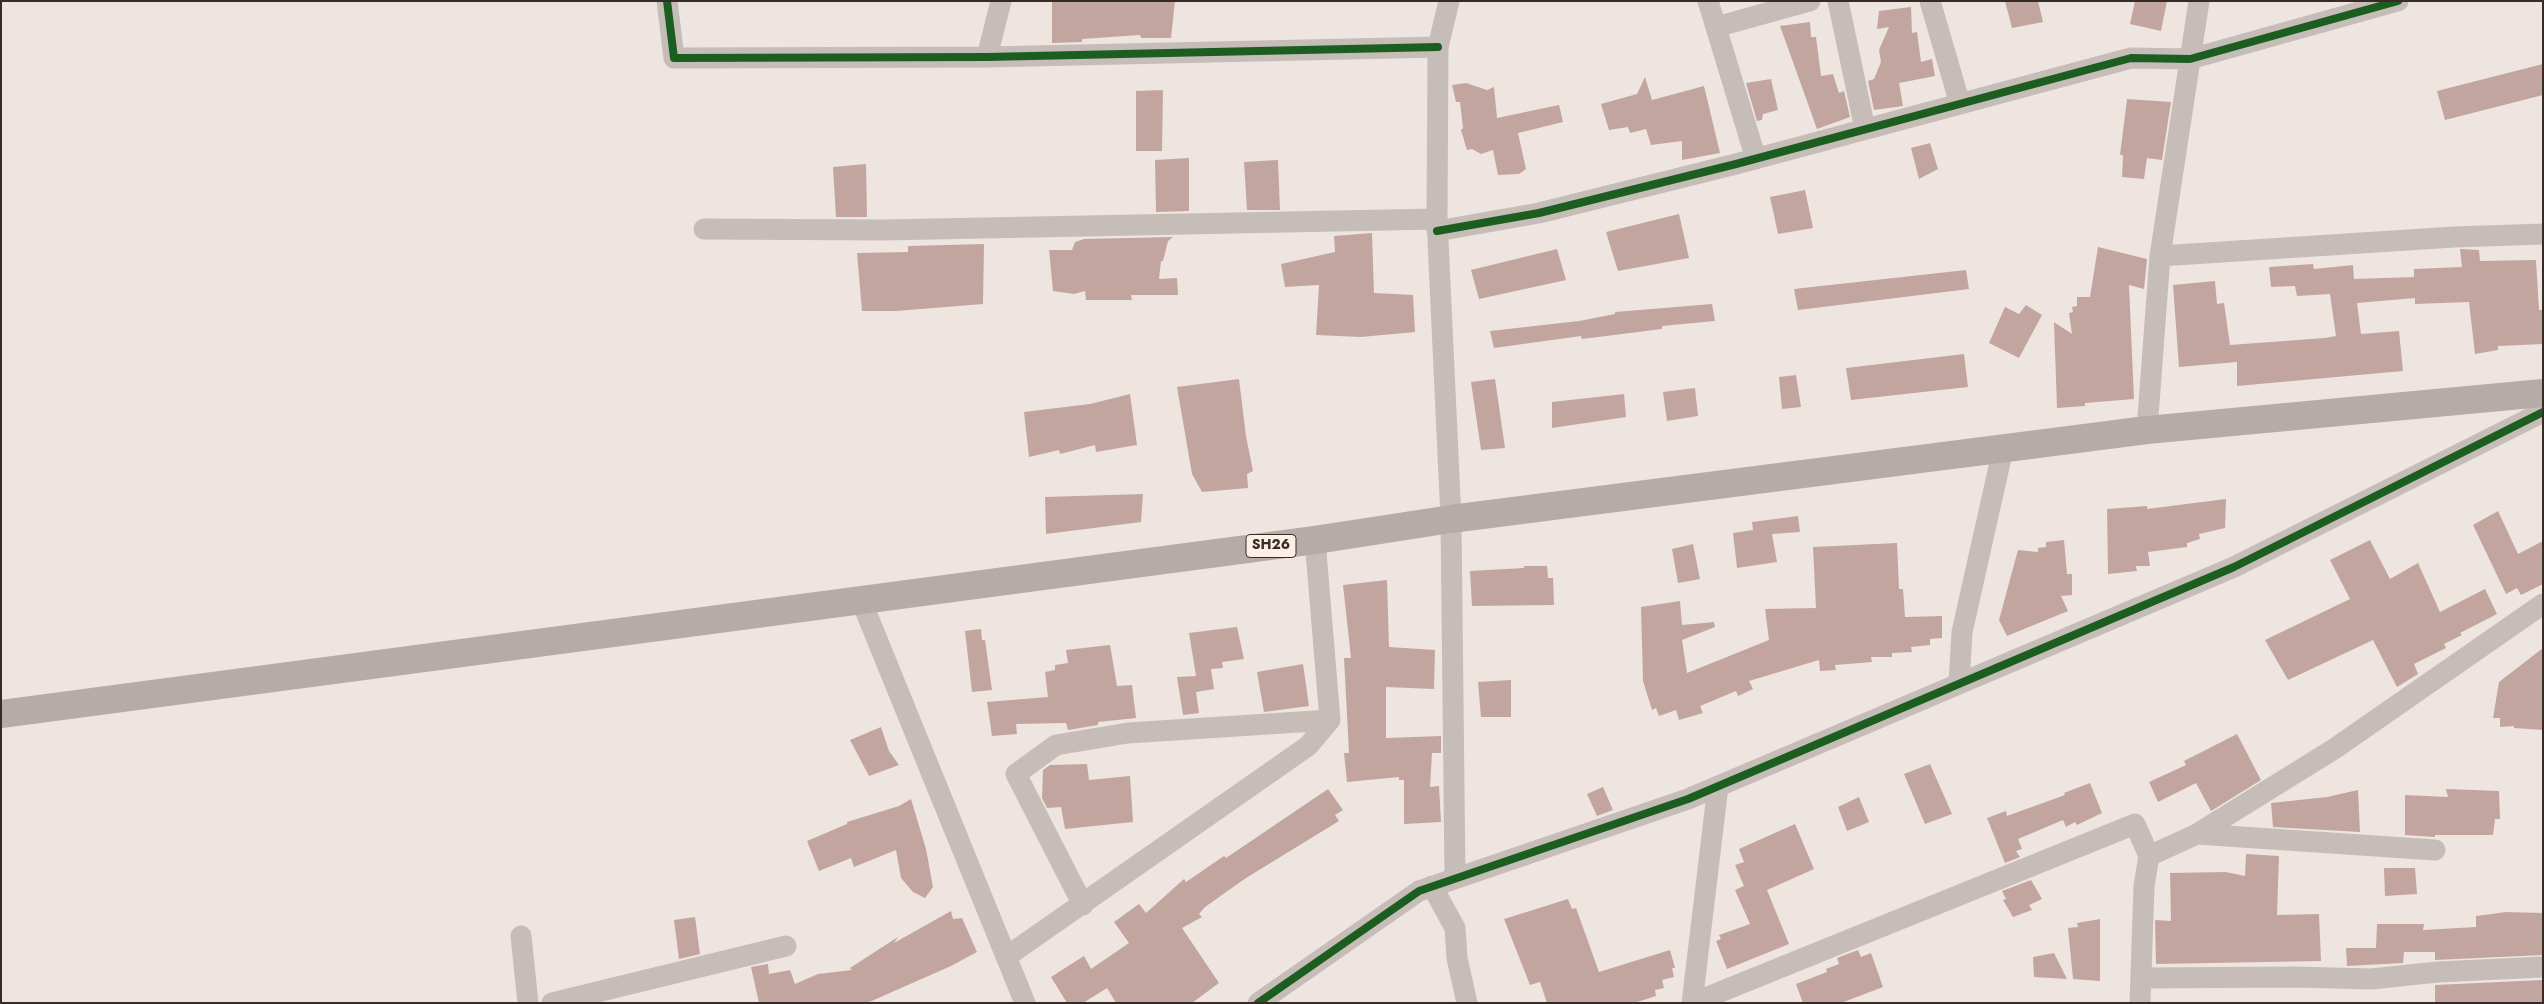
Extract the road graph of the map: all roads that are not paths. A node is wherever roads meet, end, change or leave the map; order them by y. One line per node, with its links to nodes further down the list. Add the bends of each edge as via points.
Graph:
1 (667, 1): 12 (street, via 674,58)
2 (1000, 1): 12 (street)
3 (1449, 1): 11 (street)
4 (1708, 1): 10 (street)
5 (1810, 1): 10 (street)
6 (1838, 1): 15 (street)
7 (1930, 1): 14 (street)
8 (2199, 1): 13 (street)
9 (2398, 1): 13 (street)
10 (1716, 28): 16 (street)
11 (1438, 47): 12 (street); 17 (street)
12 (987, 57)
13 (2190, 59): 14 (street, via 2131,58); 20 (street)
14 (1960, 104): 15 (street)
15 (1865, 129): 16 (street)
16 (1756, 159): 17 (street, via 1539,213)
17 (1437, 225): 18 (street); 25 (street)
18 (704, 229)
19 (2543, 234): 20 (street)
20 (2160, 256): 23 (street)
21 (2543, 393): 23 (main road, SH26)
22 (2543, 412): 29 (street, via 2234,567)
23 (2147, 430): 24 (main road, SH26)
24 (2003, 449): 25 (main road, SH26); 29 (street, via 1962,632)
25 (1451, 520): 26 (main road, SH26); 36 (street)
26 (1315, 540): 27 (main road, SH26); 31 (street)
27 (861, 600): 30 (main road, SH26); 41 (street)
28 (2543, 604): 33 (street, via 2334,749)
29 (1959, 683): 32 (street)
30 (1, 714)
31 (1330, 720): 38 (street, via 1308,746); 38 (street, via 1128,733 1056,745 1016,774)
32 (1718, 786): 36 (street); 49 (street)
33 (2197, 834): 34 (street); 35 (street)
34 (2435, 850)
35 (2149, 856): 43 (street, via 2144,886); 49 (street, via 2135,824)
36 (1455, 878): 37 (street)
37 (1432, 886): 47 (street, via 1419,891); 48 (street, via 1455,928 1457,958)
38 (1083, 905): 41 (street)
39 (521, 936): 44 (street)
40 (786, 946): 45 (street)
41 (1006, 957): 46 (street)
42 (2543, 967): 43 (street, via 2371,979)
43 (2142, 978): 50 (street)
44 (528, 1003)
45 (552, 1003)
46 (1025, 1003)
47 (1258, 1003)
48 (1467, 1003)
49 (1692, 1003)
50 (2140, 1003)

